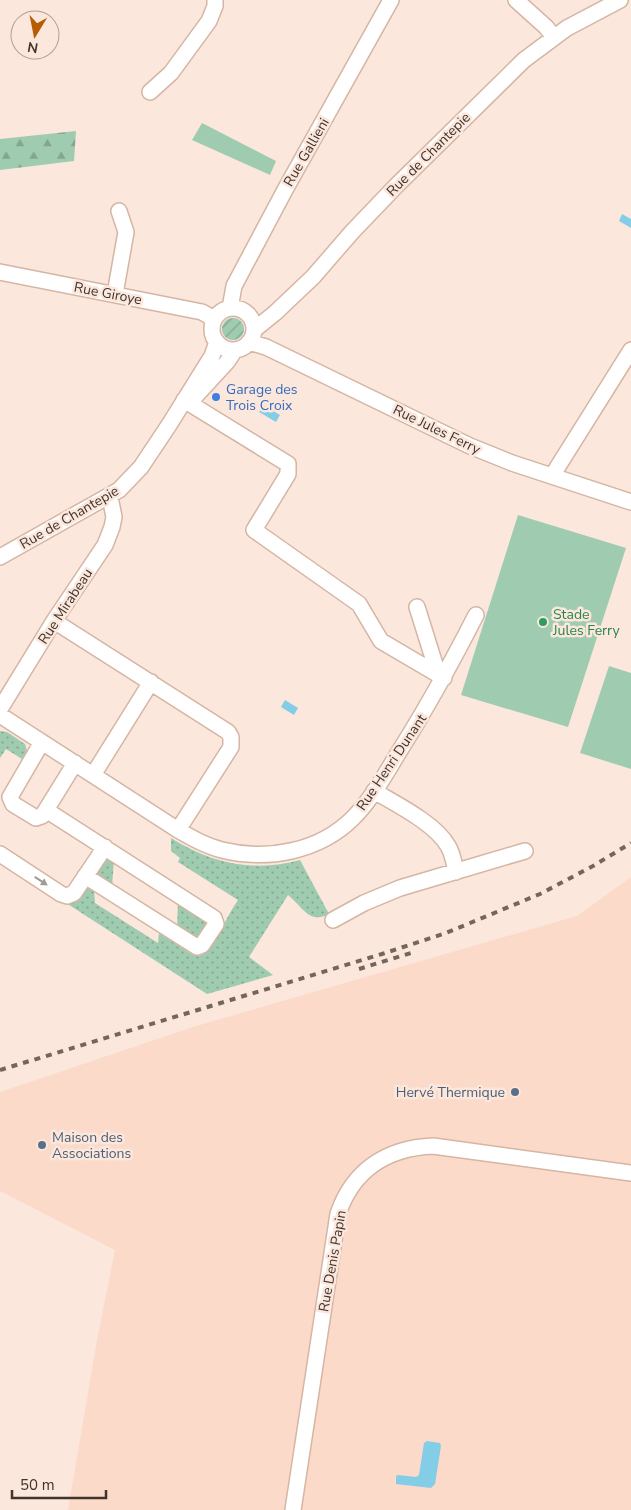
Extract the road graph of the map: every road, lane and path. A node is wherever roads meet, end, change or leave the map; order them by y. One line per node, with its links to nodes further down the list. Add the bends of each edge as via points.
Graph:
1 (215, 0): 6 (street, via 209,21 172,73)
2 (392, 0): 10 (street, Rue Gallieni, via 234,286)
3 (516, 0): 5 (street)
4 (620, 0): 5 (street, Rue de Chantepie)
5 (554, 37): 12 (street, Rue de Chantepie, via 524,60 396,186 313,277)
6 (150, 92)
7 (119, 211): 9 (street, via 126,232)
8 (0, 272): 9 (street, Rue Giroye)
9 (115, 294): 11 (street, Rue Giroye, via 202,312)
10 (230, 308): 11 (street); 12 (street, via 244,311 249,316)
11 (214, 319): 13 (street, via 212,331)
12 (251, 336): 14 (street, via 245,346); 17 (street, Rue Jules Ferry, via 266,347 470,446)
13 (217, 342): 14 (street); 16 (street, Rue de Chantepie)
14 (235, 350): 16 (street, Rue de Chantepie)
15 (631, 350): 17 (street)
16 (187, 401): 18 (street, Rue de Chantepie, via 141,467); 24 (street, via 288,464 288,474 254,530 359,604 380,641)
17 (552, 476): 19 (street, Rue Jules Ferry)
18 (110, 497): 20 (street, Rue de Chantepie); 23 (street, Rue Mirabeau, via 114,517 105,545)
19 (631, 502)
20 (0, 557)
21 (417, 608): 24 (street)
22 (476, 615): 24 (street, Rue Henri Dunant)
23 (54, 621): 25 (street); 26 (street, Rue Mirabeau)
24 (441, 676): 31 (street, Rue Henri Dunant, via 425,711)
25 (151, 682): 30 (street); 33 (street, via 228,732 232,742)
26 (0, 709)
27 (0, 715): 28 (street, Rue Henri Dunant)
28 (42, 742): 29 (street, Rue Henri Dunant); 32 (street, via 10,797 13,804 36,818)
29 (75, 763): 30 (street, Rue Henri Dunant); 32 (street)
30 (94, 775): 33 (street, Rue Henri Dunant)
31 (374, 791): 33 (street, Rue Henri Dunant, via 341,829 311,846 293,851 262,855 234,852 205,844); 37 (street, via 438,832 449,847)
32 (46, 810): 34 (street)
33 (178, 830)
34 (105, 847): 38 (street); 38 (street, via 214,918 216,924 202,945 197,946)
35 (525, 851): 37 (street)
36 (0, 854): 38 (street, one-way to 38, via 64,896 74,893)
37 (456, 872): 39 (street, via 380,895)
38 (85, 876)
39 (333, 920)
40 (631, 1173): 41 (street, Rue Denis Papin, via 433,1146 413,1147 387,1156 363,1173 347,1193 338,1214)
41 (293, 1510)

